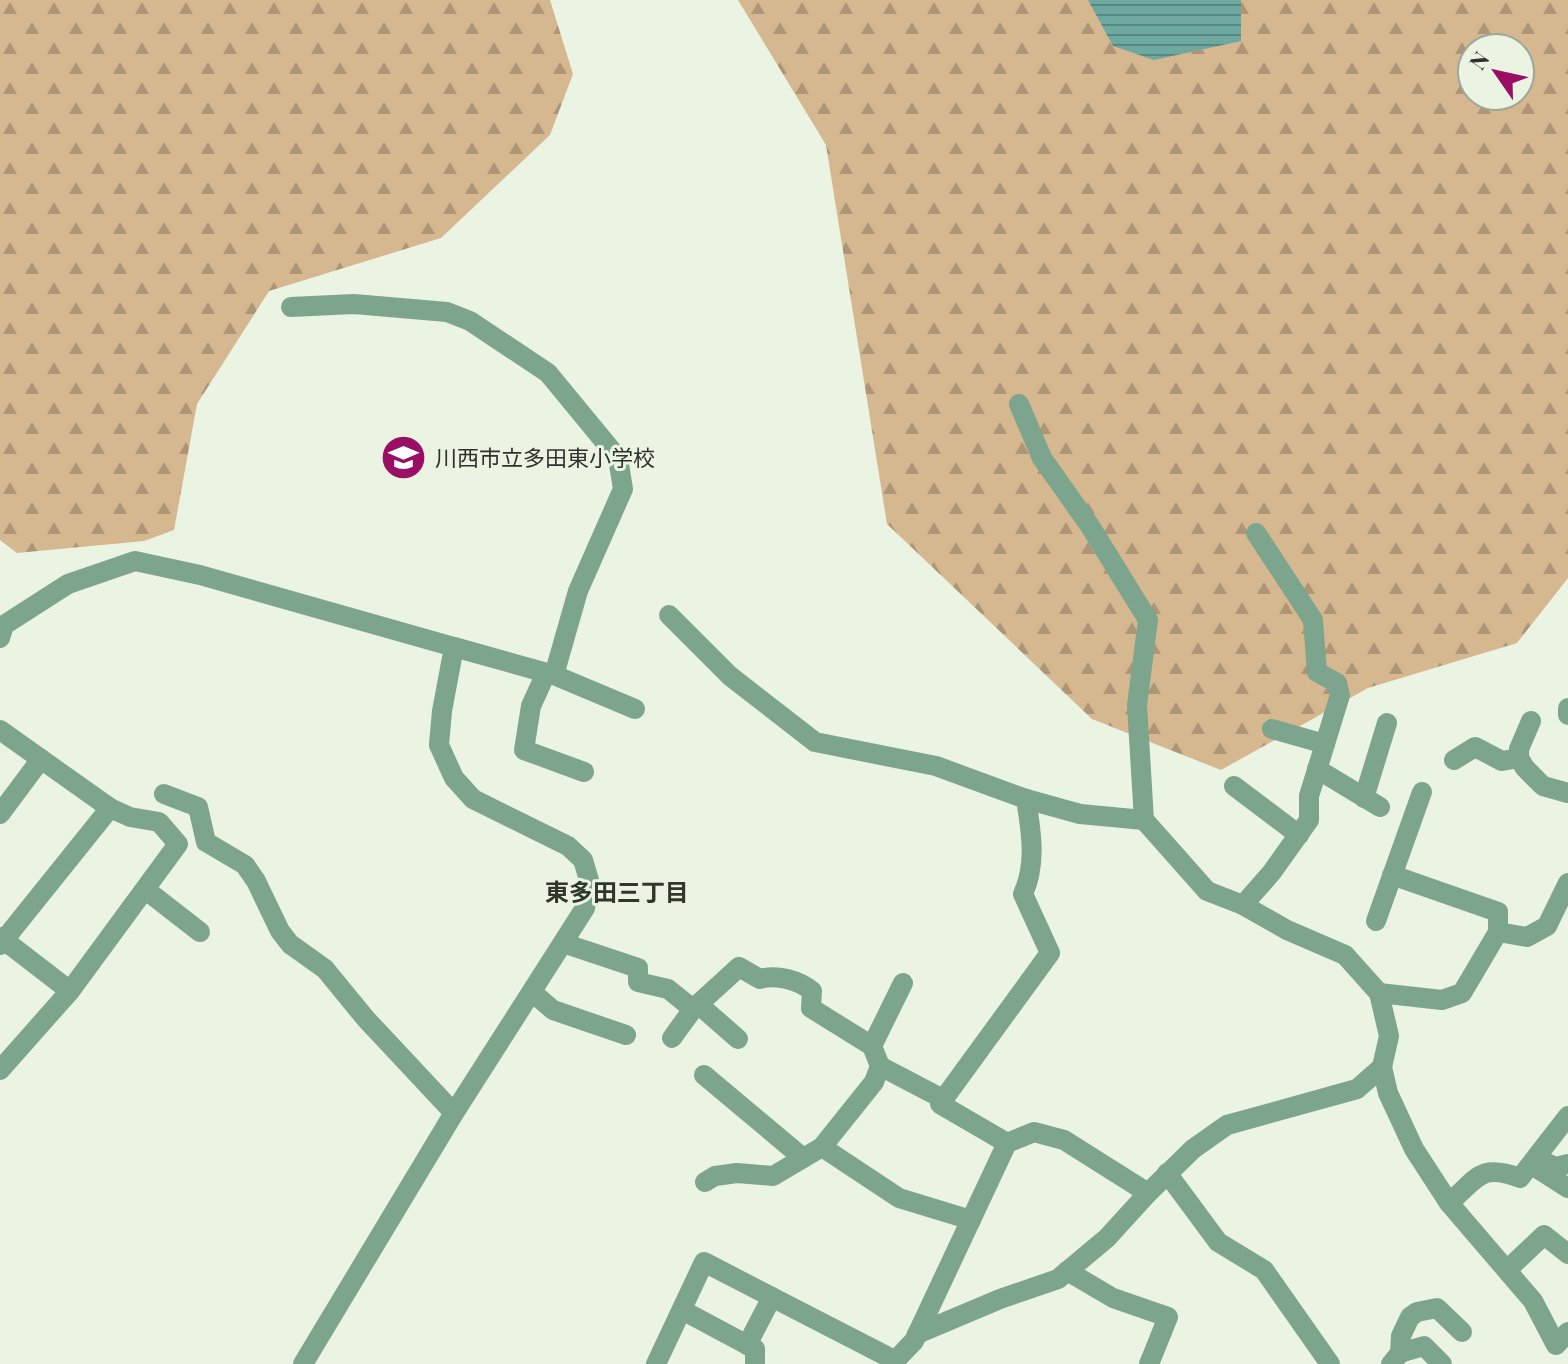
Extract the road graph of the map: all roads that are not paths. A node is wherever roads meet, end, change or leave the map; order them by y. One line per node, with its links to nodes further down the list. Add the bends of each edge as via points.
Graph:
1 (291, 307): 7 (street, via 354,304 447,312 470,321 548,373 618,458 623,489 578,591)
2 (1019, 404): 28 (street, via 1042,458 1148,620 1137,705)
3 (1256, 533): 15 (street, via 1313,620 1317,672 1337,683 1340,695)
4 (669, 615): 25 (street, via 730,676 815,742 936,766)
5 (0, 638): 6 (street, via 4,625 68,584 135,561)
6 (454, 647): 7 (street); 38 (street, via 439,745 454,778 473,799 568,846 583,860 589,880 585,908)
7 (550, 674): 9 (street); 20 (street, via 531,706 524,750)
8 (1568, 708): 10 (street)
9 (635, 709)
10 (1568, 715)
11 (1531, 721): 16 (street)
12 (1387, 723): 19 (street, via 1372,803)
13 (1272, 729): 15 (street)
14 (0, 730): 17 (street)
15 (1325, 744): 19 (street)
16 (1519, 758): 18 (street, via 1502,761 1475,747); 23 (street, via 1543,786)
17 (41, 759): 26 (street); 27 (street)
18 (1454, 760)
19 (1317, 769): 29 (street, via 1309,820)
20 (584, 772)
21 (1234, 786): 29 (street)
22 (1422, 792): 30 (street)
23 (1568, 793)
24 (164, 794): 52 (street, via 198,807 206,842 245,865 290,944 325,969)
25 (1026, 799): 28 (street, via 1080,814); 51 (street, via 1031,876 1023,894 1050,953)
26 (110, 808): 32 (street, via 159,822 178,844); 37 (street)
27 (0, 814)
28 (1144, 820): 33 (street, via 1207,891)
29 (1299, 835): 33 (street)
30 (1392, 875): 34 (street); 36 (street, via 1498,912)
31 (1568, 883): 36 (street, via 1547,926 1527,937)
32 (146, 890): 35 (street); 40 (street)
33 (1243, 905): 42 (street, via 1345,955)
34 (1376, 921)
35 (200, 932)
36 (1498, 932): 42 (street, via 1462,993 1442,1000)
37 (1, 941): 40 (street)
38 (563, 943): 41 (street); 43 (street, via 638,968 638,982 668,989)
39 (903, 983): 47 (street)
40 (70, 991): 49 (street)
41 (532, 992): 44 (street, via 553,1010); 52 (street)
42 (1379, 993): 48 (street, via 1389,1036)
43 (696, 1007): 45 (street); 46 (street); 47 (street, via 739,967 760,979 773,976 812,991 811,1008)
44 (626, 1035)
45 (672, 1038)
46 (738, 1039)
47 (876, 1056): 51 (street); 55 (street, via 874,1082)
48 (1382, 1067): 59 (street, via 1357,1089 1227,1125); 63 (street, via 1414,1149)
49 (0, 1070)
50 (704, 1075): 56 (street)
51 (943, 1099): 54 (street, via 940,1104)
52 (454, 1113): 76 (street)
53 (1568, 1116): 57 (street)
54 (1007, 1143): 62 (street, via 1034,1132 1064,1140); 64 (street)
55 (822, 1147): 56 (street); 64 (street, via 899,1198)
56 (803, 1158): 60 (street, via 773,1176 737,1173)
57 (1535, 1162): 58 (street); 61 (street); 63 (street, via 1520,1178 1498,1170 1484,1172)
58 (1568, 1164)
59 (1167, 1173): 62 (street); 80 (street, via 1218,1242 1264,1270)
60 (705, 1182)
61 (1568, 1188)
62 (1148, 1193): 67 (street)
63 (1449, 1203): 66 (street)
64 (971, 1220): 71 (street)
65 (1568, 1254): 66 (street, via 1544,1235)
66 (1507, 1270): 73 (street)
67 (1067, 1271): 71 (street); 79 (street, via 1113,1298 1168,1317)
68 (772, 1297): 69 (street, via 704,1262); 72 (street); 75 (street)
69 (682, 1310): 72 (street); 77 (street)
70 (1462, 1332): 74 (street, via 1437,1308 1417,1312 1401,1336)
71 (917, 1334): 75 (street)
72 (747, 1345): 78 (street, via 755,1349)
73 (1564, 1345)
74 (1396, 1358): 81 (street, via 1424,1346)
75 (893, 1362)
76 (303, 1364)
77 (656, 1364)
78 (755, 1364)
79 (1149, 1364)
80 (1330, 1364)
81 (1442, 1364)

